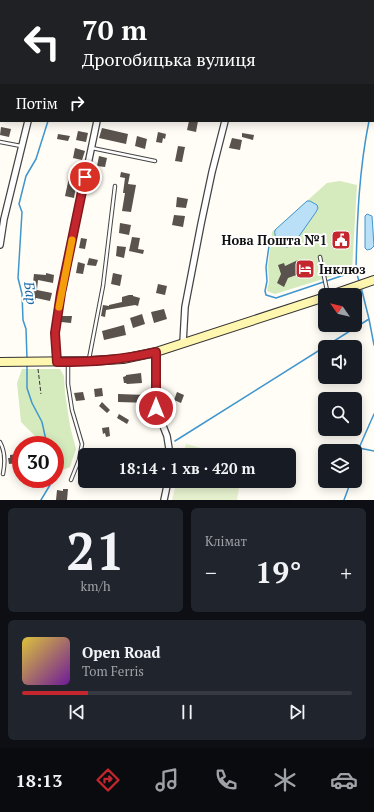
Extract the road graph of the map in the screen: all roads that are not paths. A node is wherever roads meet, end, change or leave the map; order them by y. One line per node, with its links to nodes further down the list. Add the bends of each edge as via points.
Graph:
1 (28, 122): 5 (street)
2 (97, 122): 6 (street)
3 (225, 122): 16 (street, via 185,307)
4 (0, 142): 5 (lane)
5 (22, 146): 9 (street)
6 (91, 148): 7 (lane); 20 (street, via 61,293 55,333)
7 (154, 161)
8 (115, 186): 18 (lane, via 104,286)
9 (2, 219): 10 (street)
10 (0, 245)
11 (320, 257): 13 (lane)
12 (374, 280): 14 (main road)
13 (327, 288)
14 (351, 288)
15 (318, 299): 16 (main road)
16 (183, 343): 17 (main road)
17 (156, 352): 18 (main road, via 123,359); 23 (street, via 156,408)
18 (89, 361): 21 (main road)
19 (0, 362): 20 (main road)
20 (57, 362): 21 (main road)
21 (68, 362): 25 (lane, via 72,410 82,444 81,456)
22 (0, 442): 24 (lane, via 5,464)
23 (169, 448)
24 (4, 474)
25 (71, 480)
26 (167, 488): 27 (street)
27 (164, 500)

